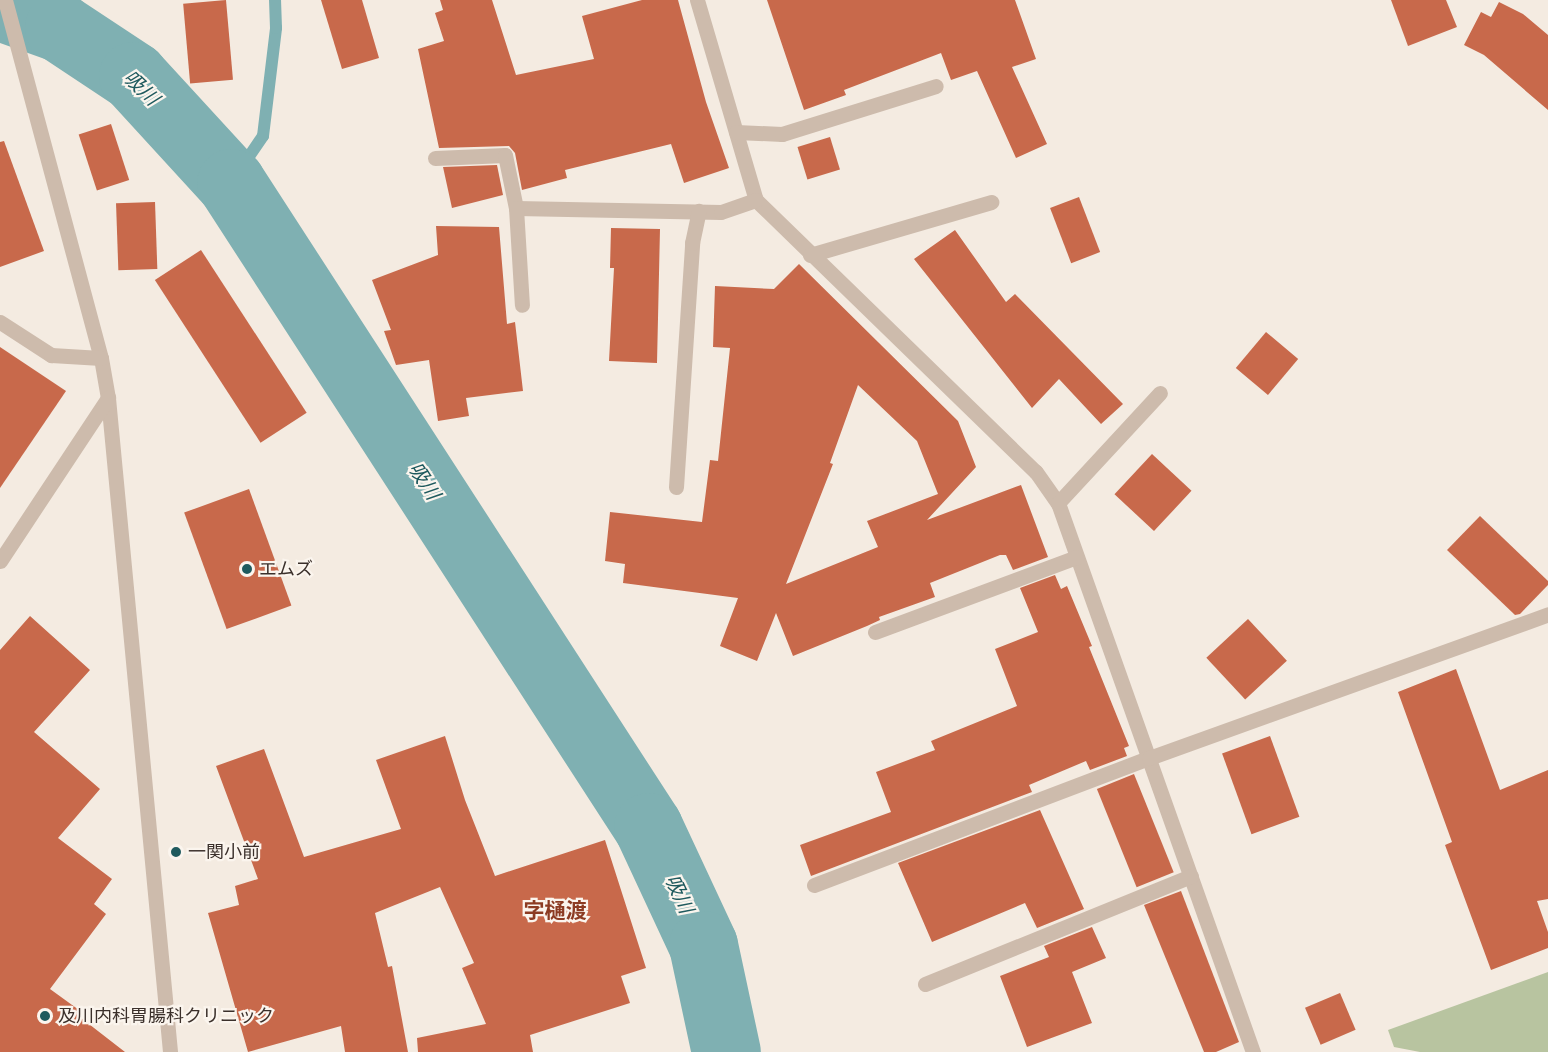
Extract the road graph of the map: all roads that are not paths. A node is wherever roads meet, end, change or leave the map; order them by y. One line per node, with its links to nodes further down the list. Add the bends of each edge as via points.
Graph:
1 (5, 0): 13 (street)
2 (697, 0): 4 (street)
3 (936, 86): 4 (street, via 782,134)
4 (736, 132): 6 (street)
5 (435, 158): 8 (street, via 505,155)
6 (756, 200): 9 (street, via 721,212); 10 (street)
7 (991, 202): 10 (street)
8 (516, 208): 9 (street); 11 (street)
9 (699, 211): 16 (street, via 692,243)
10 (810, 255): 17 (street, via 1036,472)
11 (522, 305)
12 (0, 322): 13 (street, via 51,355)
13 (101, 358): 15 (street)
14 (1160, 393): 17 (street)
15 (108, 398): 19 (street); 26 (street)
16 (676, 487)
17 (1058, 503): 18 (street)
18 (1077, 557): 21 (street); 22 (street)
19 (0, 561)
20 (1548, 614): 22 (street)
21 (875, 632)
22 (1149, 758): 23 (street); 24 (street)
23 (1191, 876): 25 (street); 27 (street)
24 (814, 885)
25 (925, 984)
26 (170, 1052)
27 (1253, 1052)

